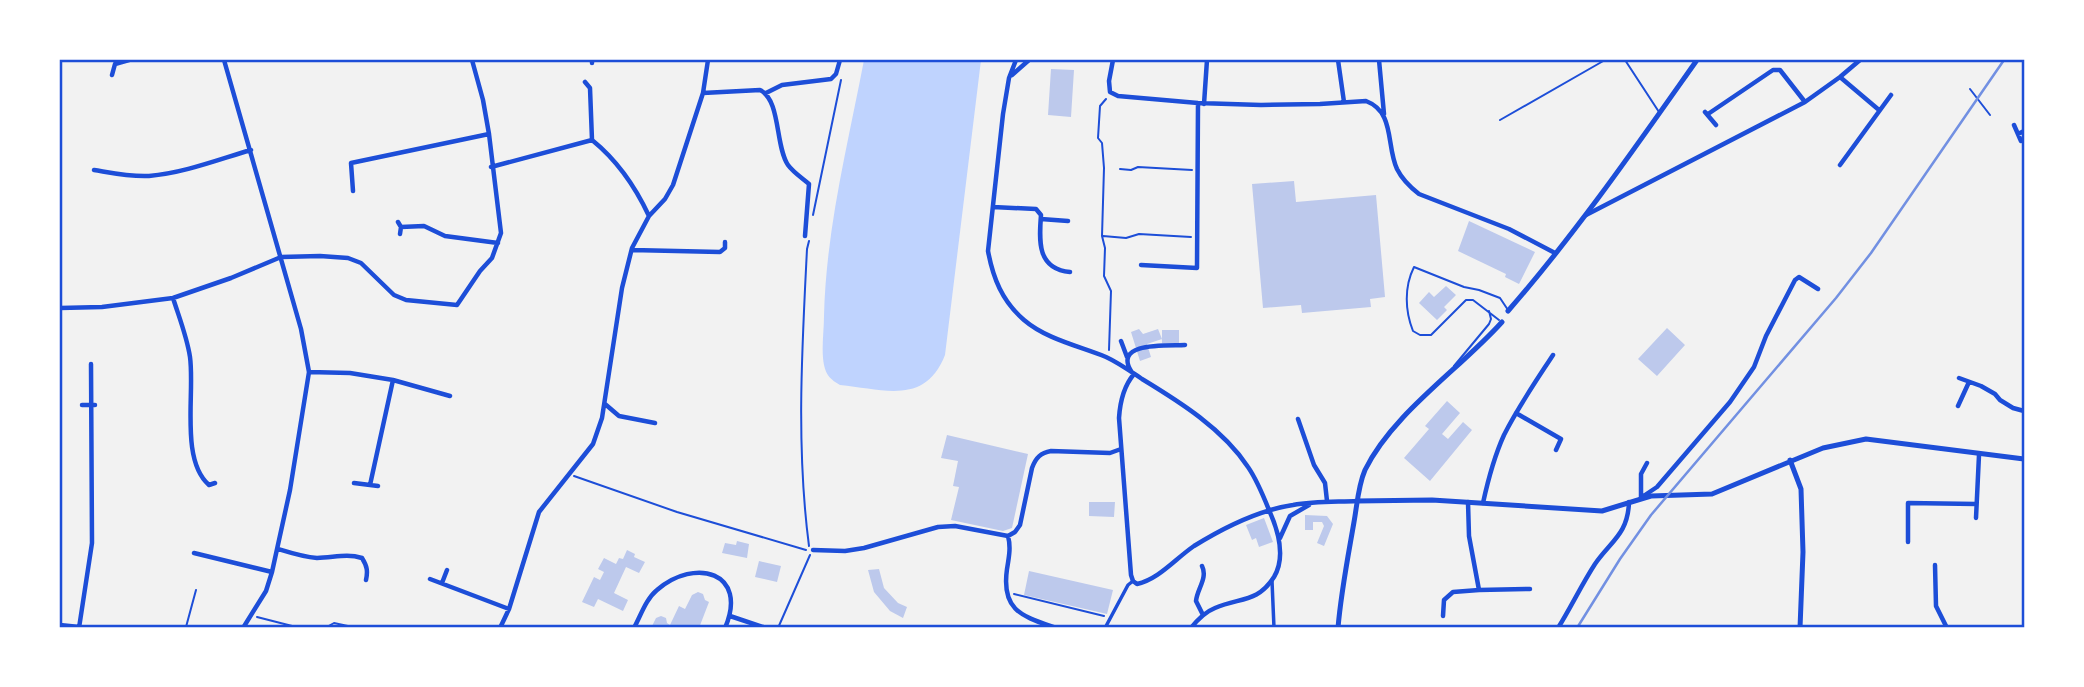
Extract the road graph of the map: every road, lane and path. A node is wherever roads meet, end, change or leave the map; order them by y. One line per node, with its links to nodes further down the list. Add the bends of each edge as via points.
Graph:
1 (129, 60): 16 (street, via 115,64)
2 (223, 60): 41 (street)
3 (471, 60): 37 (street)
4 (708, 60): 23 (street)
5 (840, 60): 24 (street, via 831,79 782,85)
6 (1016, 60): 18 (street)
7 (1029, 60): 18 (street)
8 (1111, 60): 22 (street)
9 (1207, 60): 28 (street)
10 (1338, 60): 26 (street)
11 (1379, 60): 31 (street)
12 (1605, 60): 33 (lane)
13 (1625, 60): 30 (lane)
14 (1697, 60): 30 (street)
15 (1860, 60): 19 (street)
16 (112, 75)
17 (842, 77): 51 (path)
18 (1009, 78): 50 (street)
19 (1840, 78): 27 (street); 29 (street)
20 (585, 82): 39 (street, via 592,87)
21 (1970, 89): 32 (path)
22 (1110, 92): 28 (street); 44 (path, via 1101,106 1098,138)
23 (703, 93): 24 (street); 52 (street, via 673,184)
24 (766, 93): 58 (street, via 789,165 809,184)
25 (1891, 95): 29 (street)
26 (1344, 102): 28 (street); 31 (street, via 1366,101)
27 (1805, 102): 34 (street, via 1785,74 1773,70 1706,113); 53 (street)
28 (1201, 103): 48 (street)
29 (1879, 110): 42 (street)
30 (1660, 113): 53 (street)
31 (1384, 115): 63 (street, via 1397,167 1419,194 1509,229)
32 (1990, 115)
33 (1500, 121)
34 (1716, 125)
35 (2014, 125): 38 (street)
36 (2025, 131): 38 (street)
37 (489, 134): 43 (street); 49 (street, via 351,163)
38 (2018, 134): 40 (street)
39 (592, 140): 43 (street); 52 (street, via 620,167)
40 (2021, 142)
41 (251, 150): 47 (street, via 149,176); 64 (street)
42 (1840, 164)
43 (491, 167): 61 (street, via 500,216)
44 (1104, 168): 45 (path); 57 (path)
45 (1111, 169)
46 (1120, 169): 48 (path)
47 (94, 170)
48 (1198, 170): 59 (street)
49 (353, 191)
50 (993, 207): 54 (street, via 1036,209); 76 (street, via 988,251 996,284 1009,306 1031,326)
51 (813, 215)
52 (649, 216): 62 (street)
53 (1582, 217): 63 (street)
54 (1041, 219): 55 (street); 66 (street, via 1044,256 1059,271)
55 (1069, 220)
56 (400, 234): 61 (street, via 400,225 424,226 445,236)
57 (1102, 236): 59 (path); 76 (path, via 1104,276 1111,290)
58 (807, 237): 119 (path, via 800,398 803,505)
59 (1198, 237): 65 (street, via 1197,268)
60 (725, 242): 62 (street, via 720,252)
61 (498, 243): 64 (street, via 457,305 405,300 361,263 348,258)
62 (632, 250): 86 (street)
63 (1555, 253): 71 (street)
64 (281, 257): 68 (street); 79 (street)
65 (1141, 265)
66 (1070, 272)
67 (1818, 289): 105 (street, via 1797,276 1754,367 1730,402 1657,487)
68 (173, 298): 69 (street); 101 (street, via 190,353 192,454 204,480 209,485)
69 (60, 309)
70 (1489, 310): 71 (lane, via 1466,300 1431,335 1420,335 1413,331 1408,315 1409,276 1414,267 1422,269 1500,298); 72 (lane); 83 (lane, via 1489,324)
71 (1508, 311): 72 (street)
72 (1502, 322): 83 (street)
73 (1121, 341): 77 (street)
74 (1185, 345): 77 (street, via 1150,346)
75 (1553, 355): 91 (street)
76 (1108, 358): 80 (street)
77 (1127, 358): 80 (street)
78 (91, 364): 88 (street)
79 (309, 372): 82 (street); 118 (street)
80 (1133, 373): 94 (street, via 1120,405); 113 (street, via 1182,404 1229,445 1247,466)
81 (1959, 378): 84 (street)
82 (393, 380): 85 (street); 103 (street)
83 (1440, 382): 107 (street, via 1410,410 1378,451 1365,471)
84 (1969, 382): 89 (street); 90 (street)
85 (450, 396)
86 (605, 403): 93 (street, via 619,416); 100 (street, via 593,444)
87 (82, 405): 88 (street)
88 (93, 405): 141 (street, via 92,543)
89 (1958, 406)
90 (2025, 411)
91 (1516, 413): 95 (street, via 1561,439); 111 (street, via 1491,470)
92 (1298, 419): 106 (street, via 1325,483)
93 (655, 423)
94 (1121, 449): 115 (street, via 1042,453 1032,467 1020,525); 128 (street)
95 (1556, 450)
96 (1979, 455): 97 (street); 98 (street, via 1866,439); 112 (street)
97 (2025, 459)
98 (1790, 460): 105 (street, via 1712,494); 158 (street, via 1801,489)
99 (1647, 463): 105 (street, via 1641,474)
100 (569, 474): 119 (path); 134 (street, via 539,512)
101 (215, 483)
102 (354, 483): 103 (street)
103 (370, 485): 104 (street)
104 (378, 486)
105 (1641, 499): 108 (street)
106 (1327, 501): 107 (street); 110 (street)
107 (1357, 501): 109 (street); 156 (street)
108 (1629, 501): 111 (street, via 1602,511); 157 (street, via 1624,528 1595,564)
109 (1468, 502): 111 (street); 132 (street)
110 (1313, 503): 113 (street); 116 (street, via 1290,516)
111 (1483, 503)
112 (1976, 504): 114 (street); 117 (street, via 1908,503)
113 (1270, 511): 116 (street); 128 (street, via 1218,532 1149,580)
114 (1976, 518)
115 (1008, 536): 119 (street, via 938,527 864,548); 133 (street)
116 (1279, 540): 127 (street, via 1279,564)
117 (1908, 542)
118 (278, 549): 124 (street); 126 (street, via 313,558 362,558 368,571)
119 (811, 551): 151 (path)
120 (194, 553): 124 (street)
121 (1935, 565): 159 (street, via 1936,606)
122 (1202, 566): 136 (street, via 1204,578 1196,601)
123 (447, 570): 129 (street)
124 (272, 572): 135 (street)
125 (430, 579): 129 (street)
126 (366, 580)
127 (1272, 580): 136 (street, via 1255,597); 155 (street)
128 (1133, 581): 139 (street)
129 (442, 583): 134 (street)
130 (1530, 589): 132 (street)
131 (195, 590): 142 (path)
132 (1479, 590): 138 (street, via 1453,592 1444,600)
133 (1007, 593): 139 (path); 152 (street, via 1017,613)
134 (509, 609): 147 (street)
135 (251, 615): 143 (street); 144 (path)
136 (1203, 615): 154 (street)
137 (730, 616): 148 (street, via 732,600 726,586 714,575 692,572 655,591); 149 (street); 150 (street)
138 (1443, 616)
139 (1112, 617): 153 (street)
140 (60, 625): 141 (street)
141 (79, 627)
142 (188, 628)
143 (243, 628)
144 (300, 628)
145 (325, 628): 146 (path, via 334,623)
146 (357, 628)
147 (500, 628)
148 (634, 628)
149 (725, 628)
150 (766, 628)
151 (778, 628)
152 (1056, 628)
153 (1105, 628)
154 (1191, 628)
155 (1274, 628)
156 (1338, 628)
157 (1558, 628)
158 (1800, 628)
159 (1947, 628)

